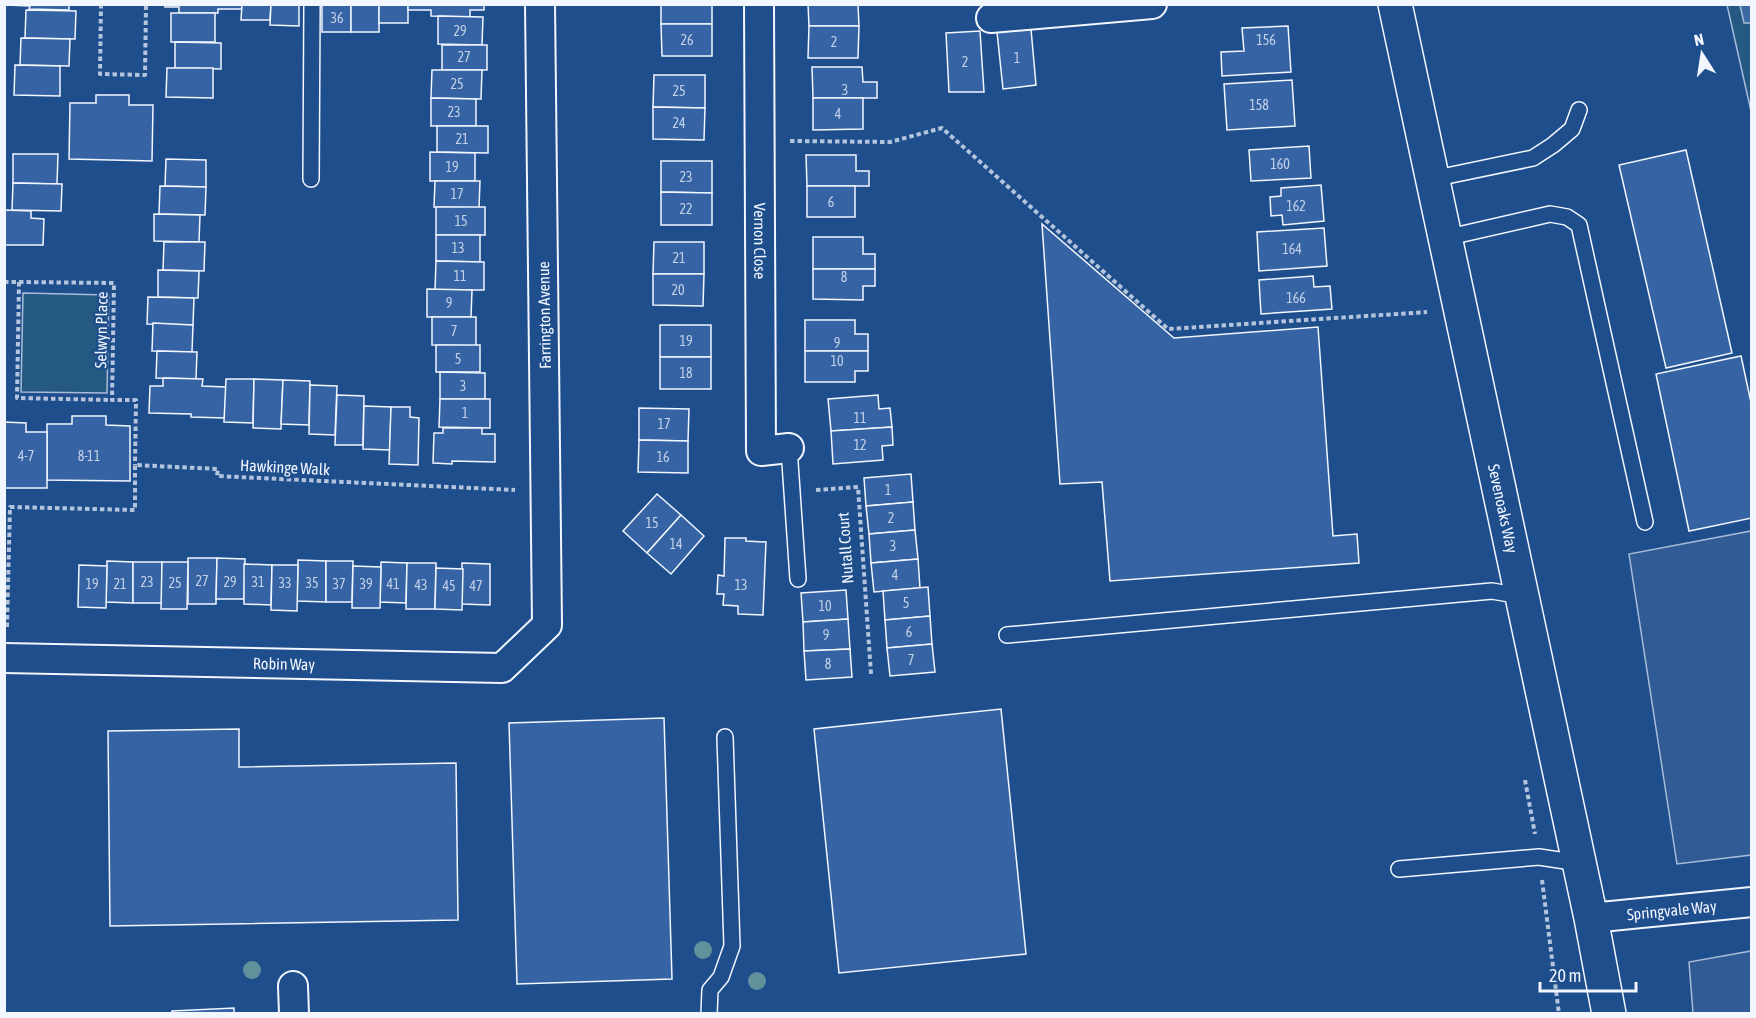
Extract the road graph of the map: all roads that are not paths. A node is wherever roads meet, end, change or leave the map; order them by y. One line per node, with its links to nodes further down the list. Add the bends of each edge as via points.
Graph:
1 (312, 4): 8 (lane)
2 (540, 4): 15 (street, Farrington Avenue)
3 (759, 4): 11 (street, Vernon Close, via 761,451)
4 (1152, 4): 6 (street)
5 (1395, 4): 9 (main road, Sevenoaks Way)
6 (991, 18)
7 (1579, 110): 9 (lane, via 1572,129 1533,158)
8 (311, 179)
9 (1432, 179): 10 (main road, Sevenoaks Way)
10 (1445, 238): 12 (lane, via 1550,214 1568,217 1579,225); 14 (main road, Sevenoaks Way)
11 (789, 448): 13 (lane)
12 (1644, 522)
13 (798, 579)
14 (1521, 596): 16 (lane, via 1492,591); 19 (main road, Sevenoaks Way)
15 (548, 625): 17 (street, Robin Way, via 501,668)
16 (1007, 635)
17 (5, 658)
18 (725, 737): 23 (lane, via 732,946 721,977 710,990)
19 (1579, 863): 20 (lane, via 1539,857); 22 (main road, Sevenoaks Way)
20 (1399, 869)
21 (1752, 902): 22 (street, Springvale Way)
22 (1591, 918): 24 (main road, Sevenoaks Way)
23 (710, 1014)
24 (1609, 1014)

